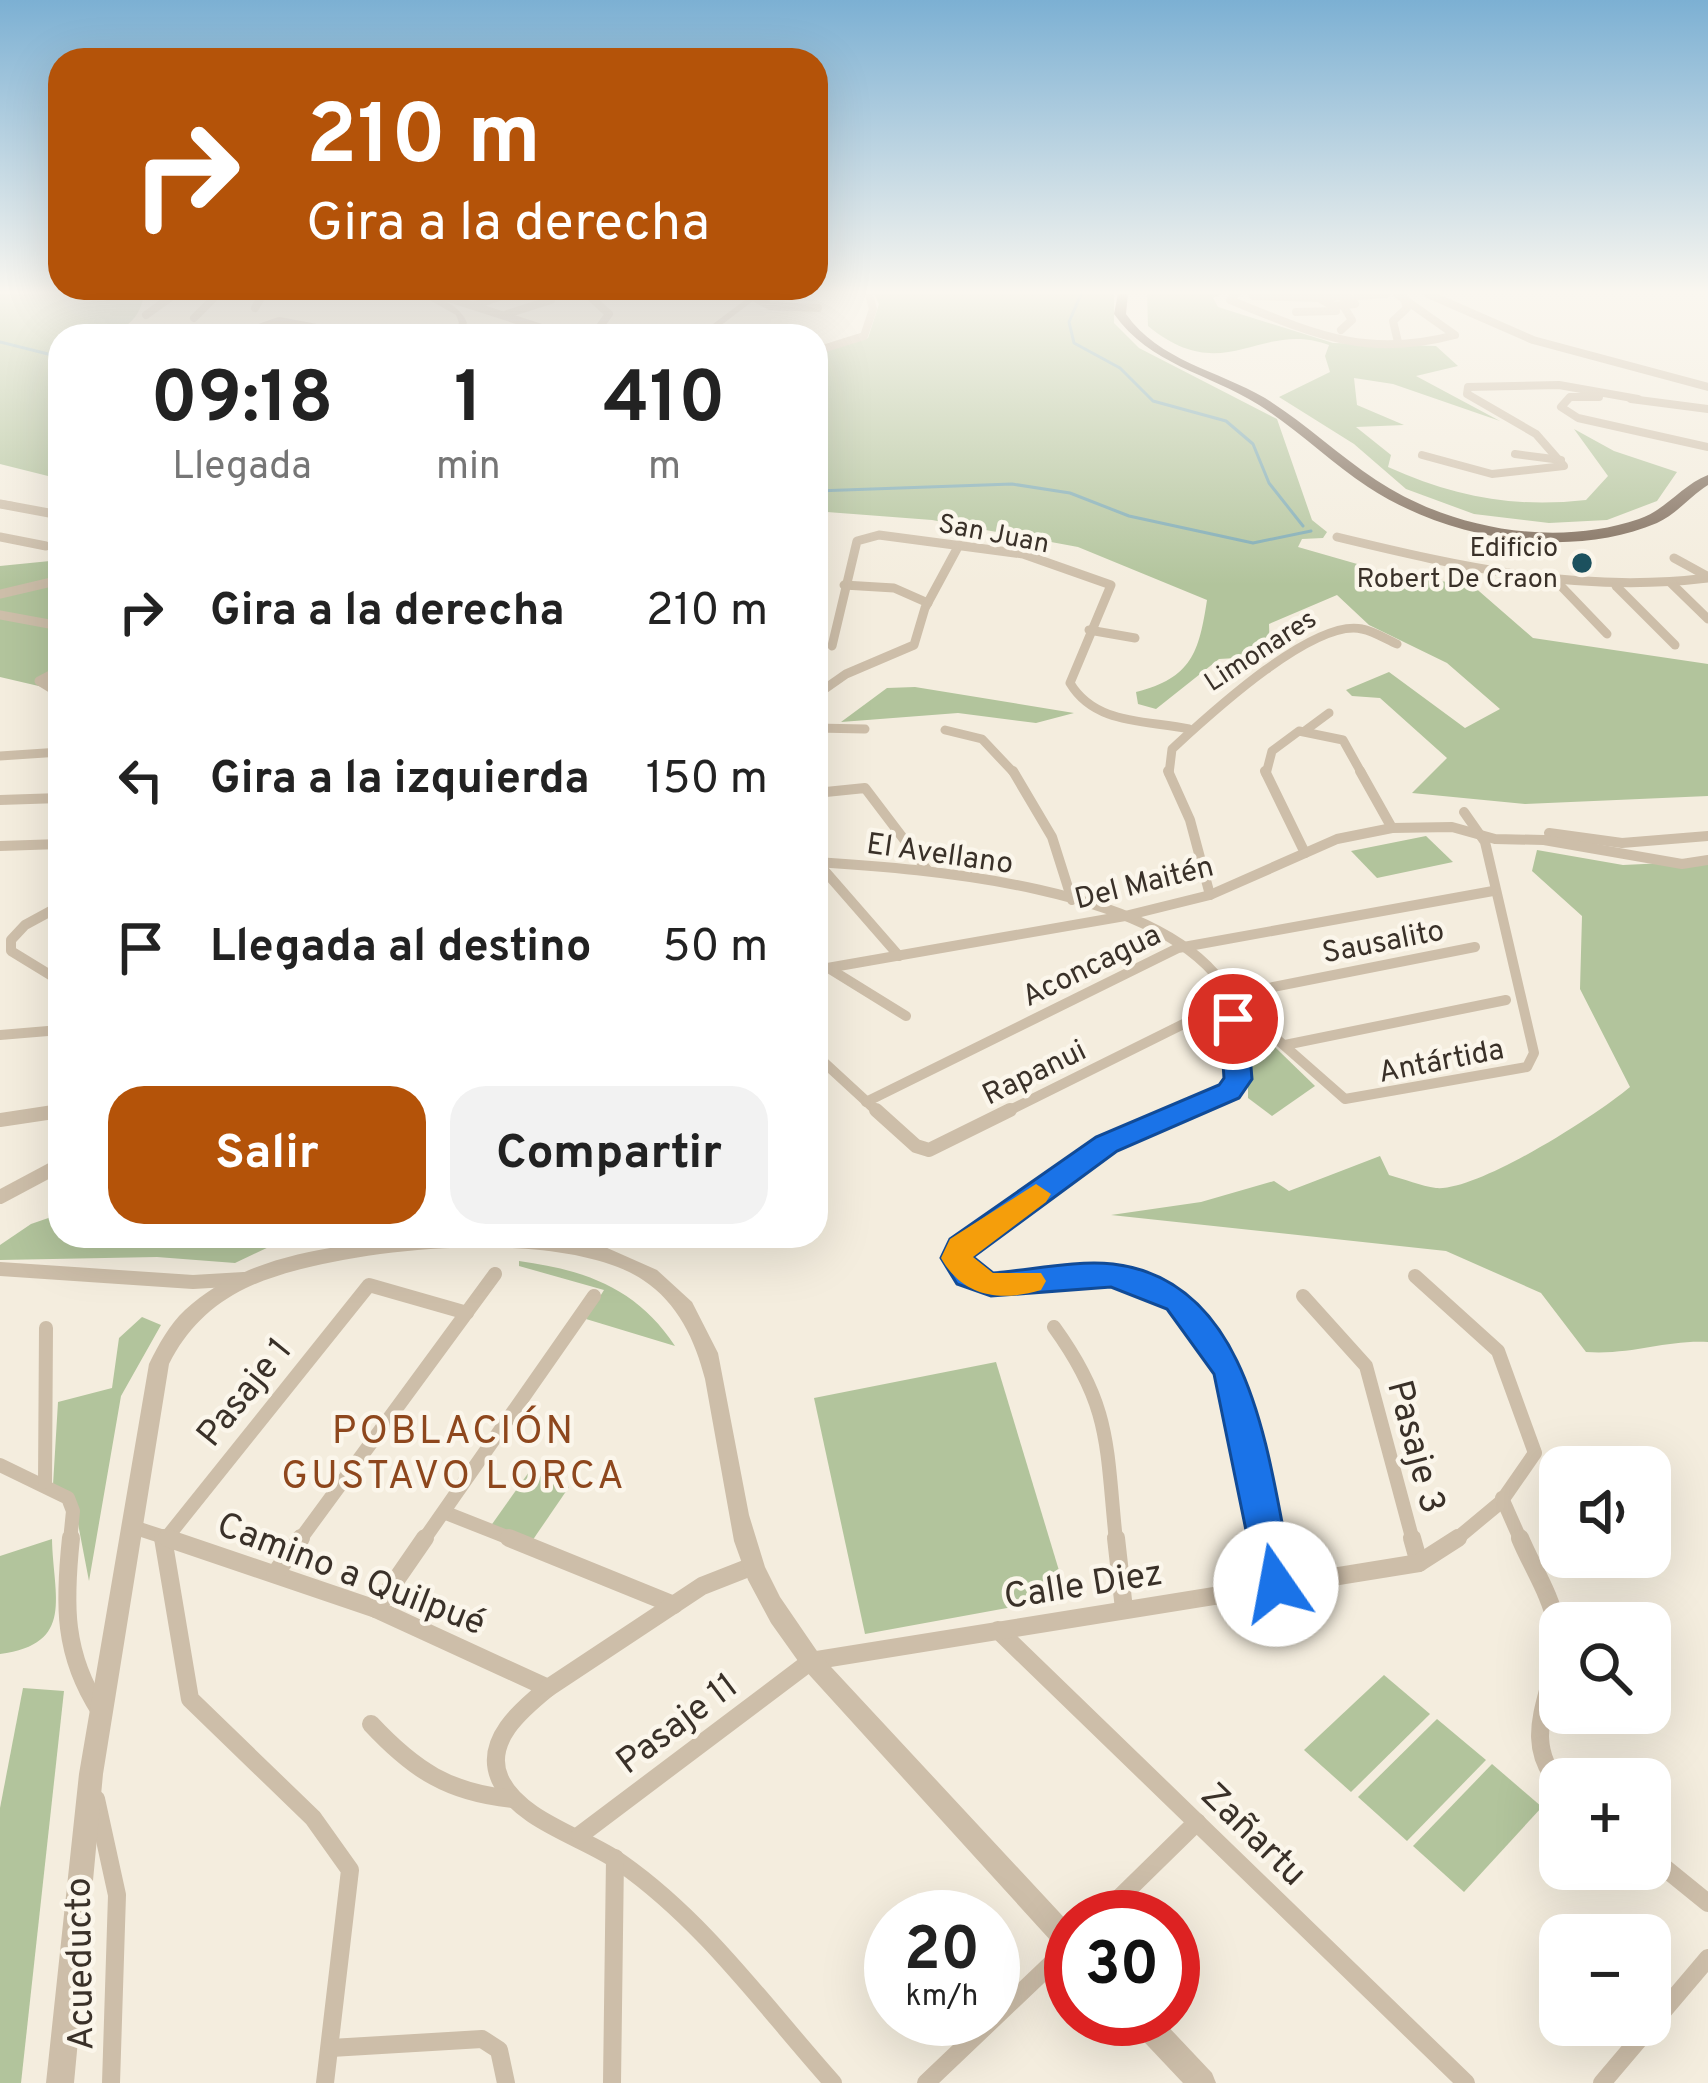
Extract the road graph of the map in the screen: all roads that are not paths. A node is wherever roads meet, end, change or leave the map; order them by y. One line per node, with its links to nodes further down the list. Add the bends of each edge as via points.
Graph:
1 (1244, 391): 11 (main road, via 1384,491 1433,514 1516,532 1608,532 1662,515)
2 (1258, 391): 11 (main road, via 1436,508 1523,525 1608,523 1649,511 1684,481)
3 (1469, 391): 10 (street)
4 (1593, 391): 5 (street)
5 (1638, 399): 6 (street); 7 (street, via 1579,396 1561,407)
6 (1708, 409)
7 (1708, 447)
8 (1515, 454): 10 (street)
9 (1422, 455): 10 (street, via 1503,474 1559,468)
10 (1564, 460)
11 (1708, 475)
12 (0, 505): 13 (street)
13 (48, 512)
14 (0, 537): 17 (street)
15 (1337, 537): 22 (street)
16 (959, 544): 23 (street, San Juan, via 868,536 857,541); 26 (street); 30 (street, San Juan, via 1023,554 1111,585)
17 (46, 546)
18 (1674, 558): 19 (street)
19 (1708, 577): 21 (street)
20 (48, 583): 25 (street)
21 (1671, 583): 24 (street); 28 (street)
22 (1559, 584): 24 (street); 31 (street)
23 (844, 586): 26 (street, via 902,590); 35 (street)
24 (1616, 586): 34 (street)
25 (0, 594)
26 (928, 603): 36 (street, via 912,647)
27 (0, 615): 29 (street)
28 (1708, 619)
29 (48, 624)
30 (1089, 629): 32 (street); 40 (street, via 1070,683 1084,704 1100,715)
31 (1606, 634)
32 (1135, 638)
33 (1397, 644): 40 (street, Limonares, via 1360,628 1324,631)
34 (1675, 645)
35 (832, 646)
36 (828, 687)
37 (1329, 713): 42 (street)
38 (828, 728): 39 (street)
39 (866, 729)
40 (1190, 729): 61 (street, Limonares, via 1167,770)
41 (945, 730): 62 (street, via 981,738 1001,759 1060,848)
42 (1306, 730): 49 (street, via 1343,740); 55 (street, via 1272,752 1264,769)
43 (48, 753): 44 (street)
44 (0, 756)
45 (828, 793): 58 (street, via 865,788)
46 (48, 798): 47 (street)
47 (0, 800)
48 (1464, 812): 50 (street, Antártida)
49 (1392, 828): 50 (street, Del Maitén); 55 (street, Del Maitén)
50 (1476, 834): 52 (street, Del Maitén); 60 (street, Antártida, via 1485,842)
51 (1708, 836): 52 (street, via 1622,843 1539,832)
52 (1520, 839): 56 (street, via 1682,864)
53 (48, 844): 54 (street)
54 (0, 846)
55 (1305, 853): 61 (street, Del Maitén)
56 (1708, 860)
57 (828, 863): 58 (street, El Avellano)
58 (928, 871): 62 (street, El Avellano)
59 (828, 876): 67 (street)
60 (1493, 891): 66 (street, Aconcagua); 76 (street, Antártida, via 1534,1053 1527,1067 1352,1100 1328,1089)
61 (1210, 895): 64 (street, Del Maitén)
62 (1072, 899): 64 (street, El Avellano)
63 (48, 913): 70 (street, via 10,940 11,952)
64 (1126, 916): 66 (street, El Avellano); 67 (street, Del Maitén)
65 (1475, 947): 71 (street, Sausalito)
66 (1178, 948): 71 (street, Antártida); 78 (street, Aconcagua)
67 (898, 956): 68 (street, Del Maitén)
68 (828, 968)
69 (828, 972): 73 (street)
70 (48, 975)
71 (1231, 999): 76 (street, Antártida); 78 (street, Rapanui, via 929,1150); 103 (street, via 1238,1079 1229,1091 1119,1136 961,1247 957,1258 962,1270 991,1285 1111,1276 1167,1292 1189,1312 1229,1371)
72 (1506, 1000): 76 (street)
73 (906, 1016)
74 (48, 1031): 75 (street)
75 (0, 1035)
76 (1285, 1045)
77 (828, 1066): 78 (street, Rapanui)
78 (866, 1102)
79 (48, 1113): 80 (street)
80 (0, 1120)
81 (48, 1172): 82 (street)
82 (0, 1196)
83 (406, 1248): 88 (street, via 354,1252)
84 (578, 1248): 101 (street, via 645,1271 694,1319)
85 (0, 1269): 88 (street)
86 (495, 1274): 91 (street)
87 (1415, 1276): 96 (street, Calle Diez, via 1498,1351 1535,1453)
88 (248, 1279): 98 (street, via 211,1299 166,1346)
89 (594, 1296): 97 (street)
90 (1303, 1296): 100 (street, Pasaje 3, via 1366,1366)
91 (467, 1313): 99 (street, Pasaje 1, via 369,1285); 102 (street)
92 (1054, 1327): 106 (street, via 1101,1406)
93 (46, 1328): 95 (street)
94 (0, 1466): 95 (street)
95 (45, 1482): 110 (street, via 74,1511 66,1652)
96 (1502, 1498): 100 (street, Calle Diez); 112 (street, via 1556,1622 1537,1740)
97 (446, 1513): 104 (street); 105 (street)
98 (129, 1526): 99 (street, Camino a Quilpué); 110 (street)
99 (163, 1536): 102 (street, Camino a Quilpué); 125 (street, via 190,1699 314,1818 350,1870)
100 (1419, 1563): 103 (street, Calle Diez)
101 (753, 1566): 104 (street); 108 (street)
102 (274, 1574): 105 (street, Camino a Quilpué)
103 (1276, 1584): 106 (street, Calle Diez)
104 (674, 1604): 109 (street)
105 (376, 1609): 109 (street, Camino a Quilpué)
106 (1124, 1609): 107 (street, Calle Diez)
107 (998, 1630): 108 (street, Calle Diez); 115 (street, Zañartu)
108 (811, 1660): 116 (street, Pasaje 11); 121 (street)
109 (548, 1688): 114 (street, via 517,1713 498,1744 497,1772)
110 (100, 1712): 113 (street)
111 (371, 1724): 114 (street, via 415,1770 462,1796)
112 (1545, 1758)
113 (91, 1774): 127 (street); 128 (street, Acueducto, via 117,1895)
114 (513, 1799): 116 (street)
115 (1197, 1822): 119 (street); 134 (street, Zañartu)
116 (580, 1835): 117 (street)
117 (615, 1858): 126 (street, via 698,1925); 131 (street)
118 (1671, 1873): 120 (street)
119 (1128, 1890)
120 (1708, 1903)
121 (1044, 1915)
122 (1708, 1958): 135 (street)
123 (1044, 1970): 132 (street)
124 (1167, 2046): 133 (street)
125 (331, 2048): 129 (street); 130 (street, via 482,2039 500,2050)
126 (829, 2080)
127 (60, 2083)
128 (112, 2083)
129 (325, 2083)
130 (506, 2083)
131 (612, 2083)
132 (926, 2083)
133 (1202, 2083)
134 (1466, 2083)
135 (1602, 2083)

